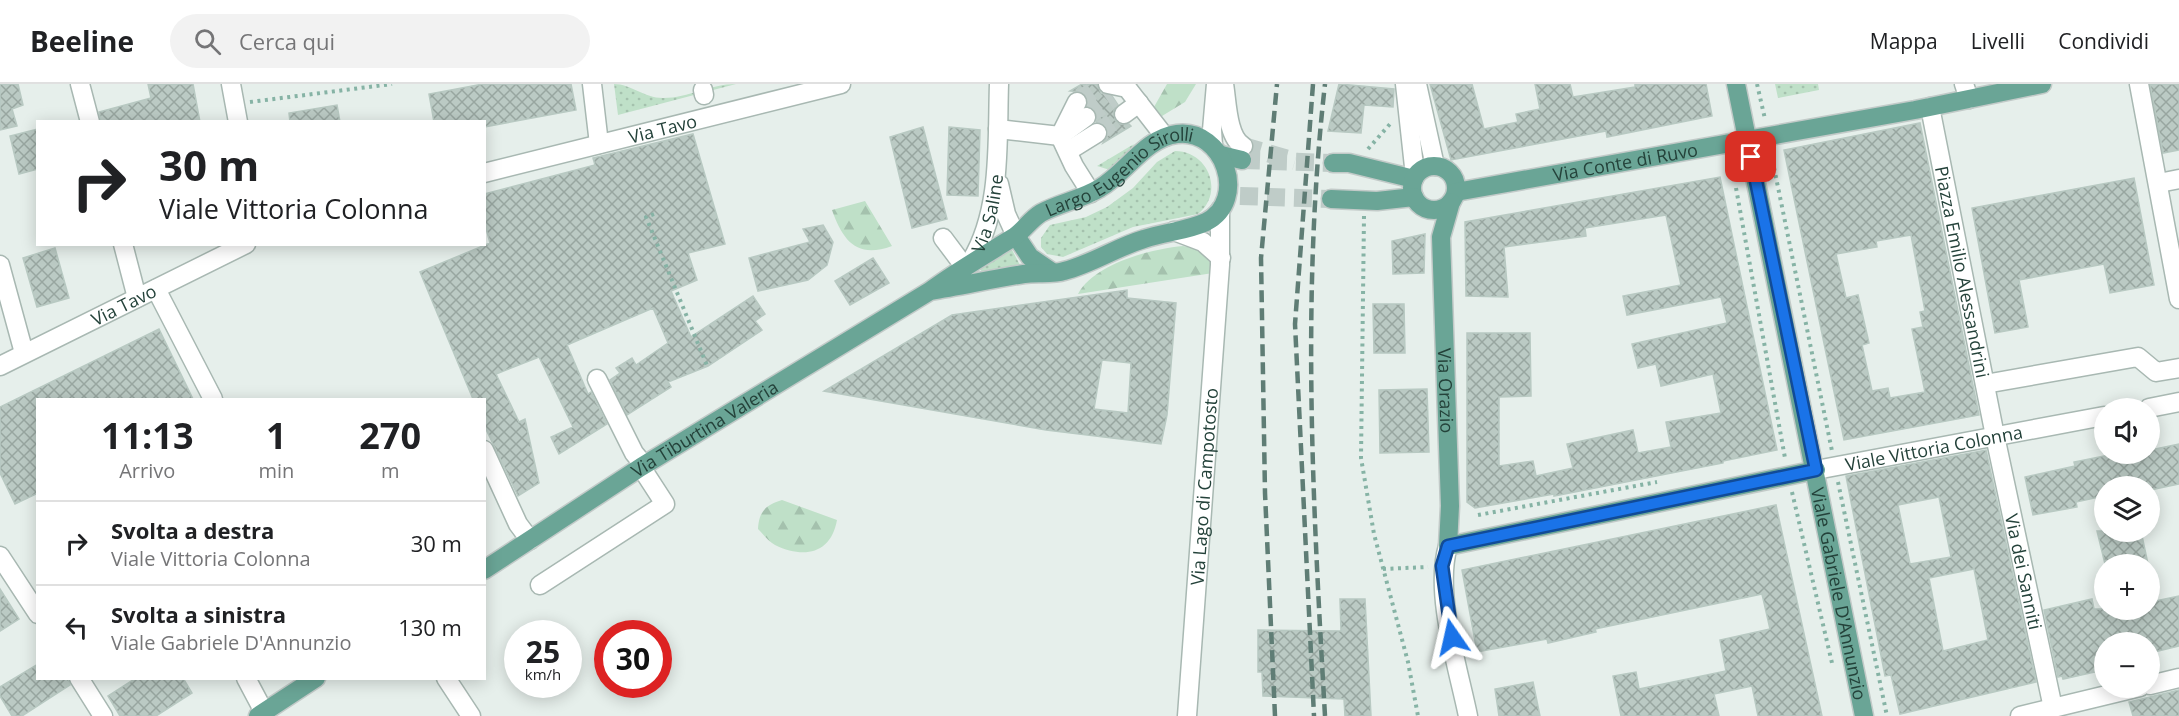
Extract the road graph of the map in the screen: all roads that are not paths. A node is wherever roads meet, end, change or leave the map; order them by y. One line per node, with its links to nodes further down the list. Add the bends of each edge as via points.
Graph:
1 (80, 84): 19 (street)
2 (231, 84): 17 (street)
3 (592, 84): 24 (street)
4 (841, 84): 24 (street, Via Tavo)
5 (999, 84): 20 (street, Via Saline)
6 (1216, 84): 26 (street, via 1212,123)
7 (1224, 84): 27 (street, via 1234,134)
8 (1736, 84): 23 (main road, Viale Gabriele D'Annunzio)
9 (2042, 84): 13 (main road, Via Conte di Ruvo)
10 (2139, 84): 34 (street)
11 (1407, 86): 30 (street); 32 (street)
12 (1120, 88): 14 (street)
13 (1966, 92): 15 (main road, Via Conte di Ruvo)
14 (1139, 104): 18 (street); 22 (street)
15 (1930, 107): 23 (main road, Via Conte di Ruvo); 58 (street, Piazza Emilio Alessandrini)
16 (1082, 110): 25 (street)
17 (236, 113)
18 (1124, 114)
19 (89, 120)
20 (998, 129): 25 (street); 29 (street, Via Saline)
21 (1096, 133): 25 (street)
22 (1166, 137): 26 (main road, Largo Eugenio Sirolli, via 1186,134); 35 (main road, Largo Eugenio Sirolli)
23 (1748, 139): 36 (main road, Via Conte di Ruvo); 66 (main road, Viale Gabriele D'Annunzio)
24 (599, 144): 31 (street, Via Tavo)
25 (1064, 144): 35 (street)
26 (1217, 150): 27 (main road); 38 (main road, Largo Eugenio Sirolli, via 1227,176)
27 (1243, 153)
28 (1333, 163): 32 (main road)
29 (995, 164): 41 (street, Via Saline, via 1006,214); 47 (street, Via Saline, via 987,231)
30 (1435, 166): 32 (main road, via 1423,169); 36 (main road, via 1449,171 1456,184)
31 (486, 172)
32 (1415, 177): 39 (main road)
33 (2179, 179): 34 (street)
34 (2159, 183): 53 (street)
35 (1091, 193): 41 (main road, Largo Eugenio Sirolli, via 1042,213)
36 (1454, 197): 39 (main road, via 1441,209); 42 (main road, Via Orazio)
37 (1331, 199): 39 (main road)
38 (1228, 202): 40 (main road, via 1207,221); 46 (street, Via Lago di Campotosto)
39 (1420, 203): 42 (main road, Via Orazio)
40 (1174, 231): 46 (street, via 1203,242); 49 (main road)
41 (1016, 236): 47 (main road, Via Tiburtina Valeria); 49 (main road, via 1030,257)
42 (1440, 237): 68 (main road, Via Orazio, via 1450,506)
43 (943, 238): 47 (street)
44 (124, 246): 52 (street)
45 (242, 246): 50 (street, Via Tavo)
46 (1221, 258): 84 (street, Via Lago di Campotosto)
47 (967, 264): 51 (main road, Via Tiburtina Valeria)
48 (0, 265): 54 (street)
49 (1052, 272): 51 (main road, Via Tiburtina Valeria)
50 (156, 289): 52 (street, Via Tavo); 59 (street)
51 (930, 291): 65 (main road, Via Tiburtina Valeria)
52 (138, 298): 54 (street, Via Tavo)
53 (2179, 299)
54 (24, 354): 55 (street, Via Tavo)
55 (0, 366)
56 (2179, 368): 58 (street, via 2156,372 2138,357)
57 (597, 379): 65 (street)
58 (1985, 384): 63 (street, Piazza Emilio Alessandrini)
59 (212, 398)
60 (2179, 402): 61 (street)
61 (2160, 406)
62 (2094, 418): 63 (street, Viale Vittoria Colonna)
63 (1995, 436): 66 (street, Viale Vittoria Colonna); 80 (street, Via dei Sanniti)
64 (486, 454): 67 (street, via 518,524)
65 (642, 466): 67 (main road, Via Tiburtina Valeria); 71 (street, via 665,504)
66 (1816, 470): 68 (main road, Viale Vittoria Colonna); 86 (main road, Viale Gabriele D'Annunzio)
67 (530, 540): 70 (main road, Via Tiburtina Valeria)
68 (1448, 546): 85 (street, via 1442,566 1445,598)
69 (0, 556): 72 (street)
70 (486, 569)
71 (540, 585)
72 (36, 611)
73 (2179, 678): 78 (street)
74 (80, 680): 82 (street)
75 (247, 680): 81 (street)
76 (313, 680): 81 (main road)
77 (447, 680): 83 (street)
78 (2160, 683)
79 (2102, 698): 80 (street)
80 (2065, 709): 87 (street)
81 (261, 714)
82 (103, 716)
83 (471, 716)
84 (1187, 716)
85 (1468, 716)
86 (1864, 716)
87 (2020, 716)

